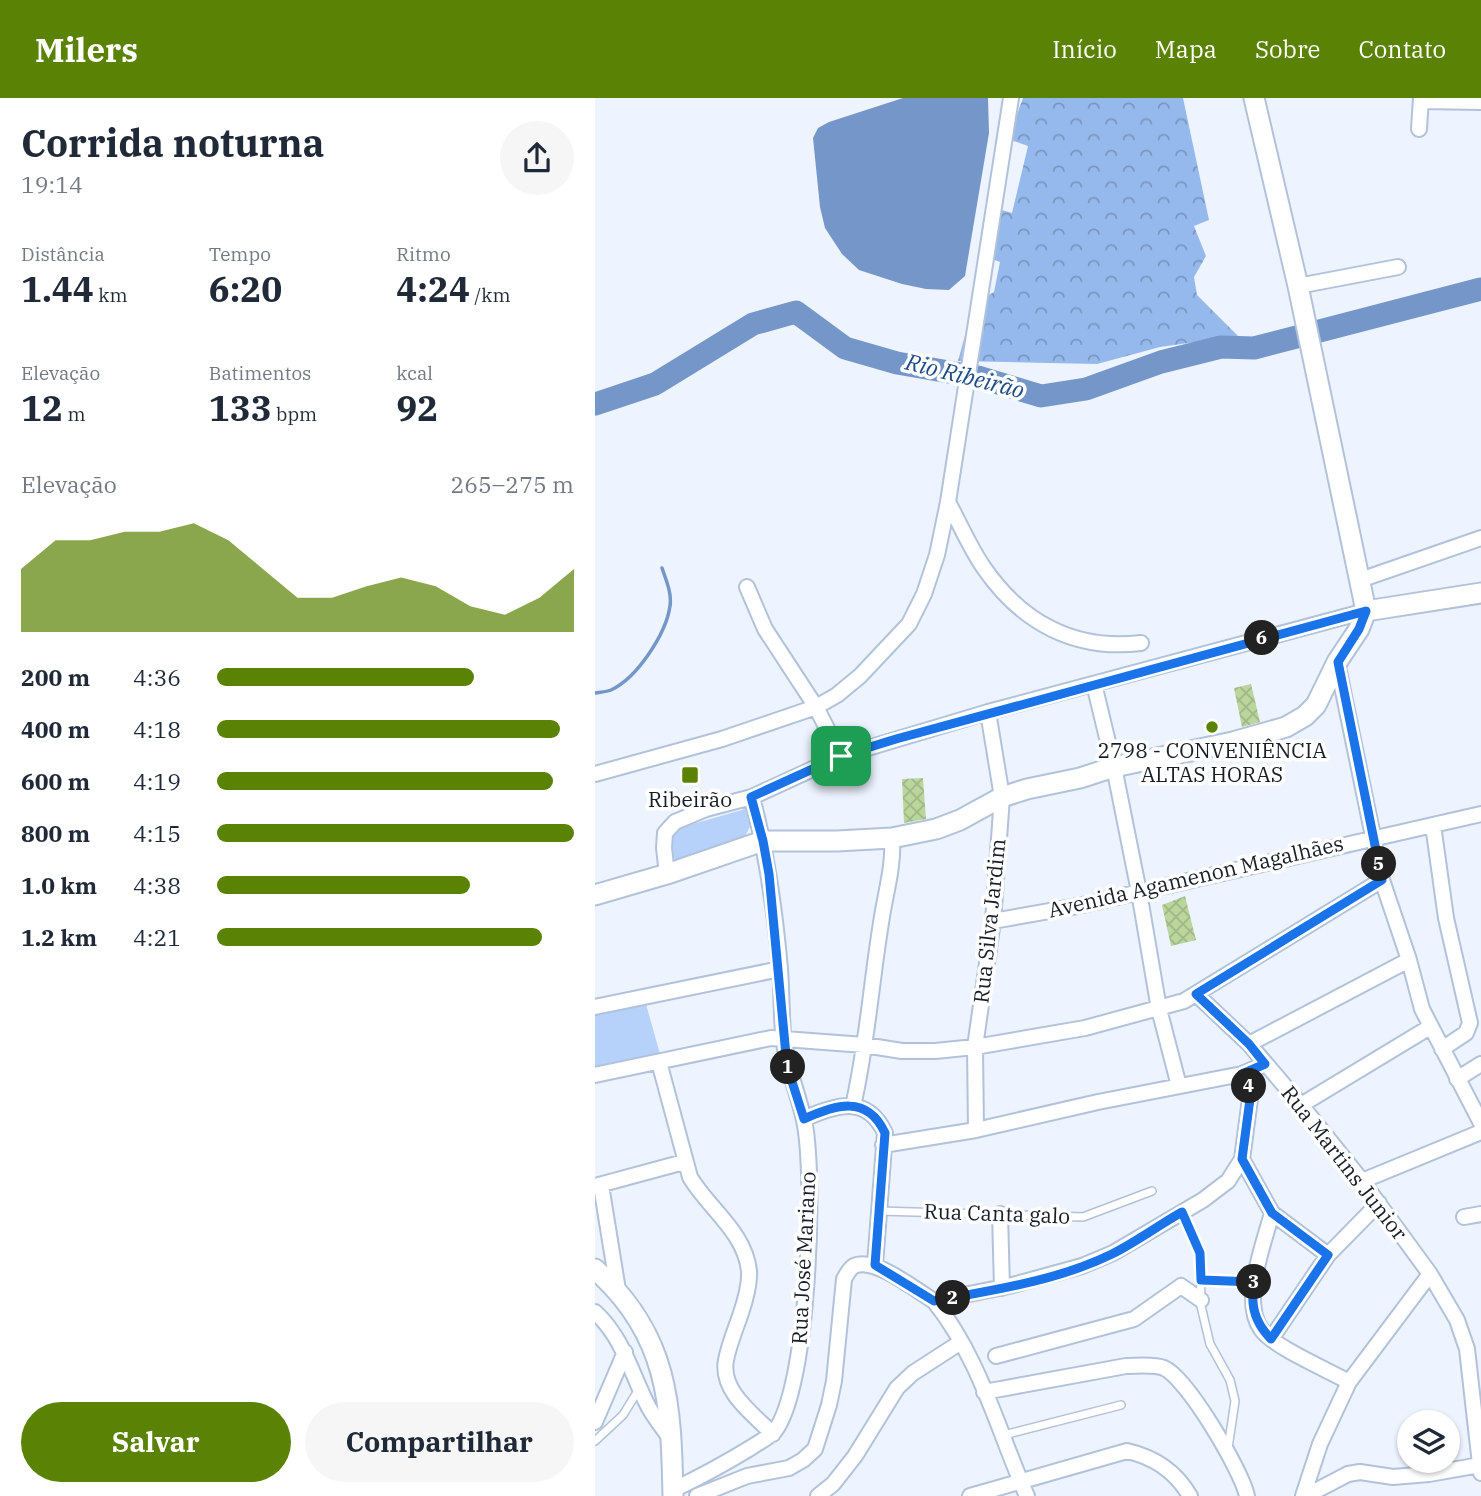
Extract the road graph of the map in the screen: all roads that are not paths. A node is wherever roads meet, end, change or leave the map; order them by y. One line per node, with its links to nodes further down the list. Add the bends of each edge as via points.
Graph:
1 (1011, 98): 8 (street)
2 (1254, 98): 7 (street)
3 (1421, 99): 4 (street); 5 (street)
4 (1481, 102)
5 (1419, 129)
6 (1398, 267): 7 (street)
7 (1298, 286): 10 (street)
8 (948, 502): 14 (street, via 997,586 1043,625 1097,645); 17 (street, via 937,555 909,624 860,676)
9 (1481, 538): 10 (street)
10 (1360, 580): 13 (street)
11 (747, 587): 17 (street, via 775,646)
12 (1481, 593): 13 (street)
13 (1366, 611): 15 (street); 16 (street)
14 (1141, 643)
15 (1338, 662): 20 (street, via 1316,705 1286,727); 27 (street)
16 (1094, 684): 18 (street); 20 (street)
17 (816, 707): 19 (street); 21 (street)
18 (988, 712): 19 (street); 23 (street, Rua Silva Jardim)
19 (841, 756): 22 (street)
20 (1114, 767): 23 (street); 31 (street)
21 (595, 774)
22 (751, 797): 28 (street, Rua José Mariano); 29 (street, via 675,822 665,833)
23 (1002, 797): 26 (street, via 936,829); 33 (street, Rua Silva Jardim)
24 (1481, 814): 25 (street, Avenida Agamenon Magalhães)
25 (1433, 825): 27 (street, Avenida Agamenon Magalhães); 44 (street, via 1446,918 1470,1023 1466,1033)
26 (892, 838): 28 (street); 42 (street)
27 (1375, 838): 30 (street); 31 (street, Avenida Agamenon Magalhães)
28 (763, 841): 29 (street); 35 (street, Rua José Mariano)
29 (667, 874): 32 (street)
30 (1382, 880): 34 (street); 36 (street)
31 (1139, 892): 33 (street, Avenida Agamenon Magalhães); 38 (street)
32 (595, 895)
33 (993, 921): 43 (street, Rua Silva Jardim)
34 (1409, 960): 39 (street); 41 (street)
35 (780, 969): 37 (street); 40 (street, Rua José Mariano)
36 (1196, 994): 38 (street); 41 (street, Rua Martins Junior)
37 (595, 1007)
38 (1159, 1009): 43 (street); 51 (street)
39 (1430, 1027): 44 (street); 52 (street)
40 (784, 1040): 42 (street); 45 (street, via 748,1042); 54 (street, Rua José Mariano)
41 (1249, 1044): 46 (street, Rua Martins Junior)
42 (864, 1045): 43 (street, via 902,1051); 53 (street)
43 (975, 1047): 56 (street, Rua Silva Jardim)
44 (1442, 1049): 50 (street)
45 (659, 1062): 49 (street); 60 (street)
46 (1265, 1064): 48 (street); 52 (street, Rua Martins Junior)
47 (1481, 1064): 50 (street)
48 (1242, 1074): 51 (street); 59 (street, via 1250,1099)
49 (595, 1075)
50 (1457, 1079): 55 (street)
51 (1179, 1086): 56 (street)
52 (1301, 1105): 61 (street, Rua Martins Junior)
53 (853, 1106): 54 (street, via 839,1105); 58 (street, via 880,1123 885,1133)
54 (804, 1119): 91 (street, Rua José Mariano, via 810,1203 799,1350 791,1395)
55 (1481, 1123)
56 (976, 1129): 58 (street)
57 (1481, 1132): 61 (street)
58 (883, 1145): 65 (street)
59 (1242, 1159): 66 (street, via 1228,1181); 67 (street)
60 (684, 1161): 62 (street); 91 (street, via 697,1189 726,1221 749,1271 746,1298 725,1369 737,1398)
61 (1362, 1181): 64 (street, Rua Martins Junior)
62 (598, 1186): 78 (street)
63 (1152, 1191): 68 (lane, Rua Canta galo, via 1083,1217)
64 (1379, 1203): 71 (street); 74 (street, Rua Martins Junior)
65 (879, 1211): 68 (lane, Rua Canta galo); 72 (street)
66 (1182, 1212): 75 (lane, via 1200,1253); 77 (street, via 1113,1253 1065,1272)
67 (1272, 1213): 71 (street); 76 (street)
68 (1000, 1214): 77 (street)
69 (1481, 1214): 70 (street)
70 (1464, 1216)
71 (1328, 1255): 82 (street)
72 (875, 1265): 80 (street); 99 (street, via 855,1266 844,1279 834,1381 815,1449 789,1468 747,1476)
73 (595, 1269): 78 (street)
74 (1430, 1274): 86 (street); 96 (street, Rua Martins Junior, via 1457,1320 1467,1349)
75 (1201, 1280): 76 (lane); 79 (lane)
76 (1255, 1282): 82 (street, via 1254,1311 1259,1328)
77 (1002, 1288): 80 (street)
78 (618, 1290): 93 (street, via 652,1346 665,1383)
79 (1201, 1300): 85 (street, via 1181,1286 1133,1318); 95 (lane, via 1210,1344 1230,1380 1235,1401)
80 (934, 1301): 83 (street)
81 (595, 1311): 84 (street, via 610,1325)
82 (1271, 1339): 86 (street)
83 (961, 1342): 88 (street); 100 (street, via 897,1388 855,1456)
84 (625, 1352): 87 (street); 90 (street)
85 (996, 1356)
86 (1349, 1382): 105 (street, via 1320,1444)
87 (640, 1388): 93 (street); 94 (lane, via 623,1415)
88 (984, 1392): 92 (street); 95 (street, via 1126,1366 1163,1368 1174,1374)
89 (1121, 1405): 92 (lane)
90 (595, 1422)
91 (773, 1434): 98 (street)
92 (1004, 1436): 97 (street)
93 (671, 1439): 98 (street)
94 (595, 1441)
95 (1227, 1451): 104 (street)
96 (1480, 1469): 105 (street, via 1394,1477 1360,1472)
97 (1020, 1481): 101 (street); 102 (street); 103 (street, via 1127,1451 1165,1467)
98 (673, 1493)
99 (697, 1496)
100 (818, 1496)
101 (970, 1496)
102 (1027, 1496)
103 (1190, 1496)
104 (1247, 1496)
105 (1304, 1496)

